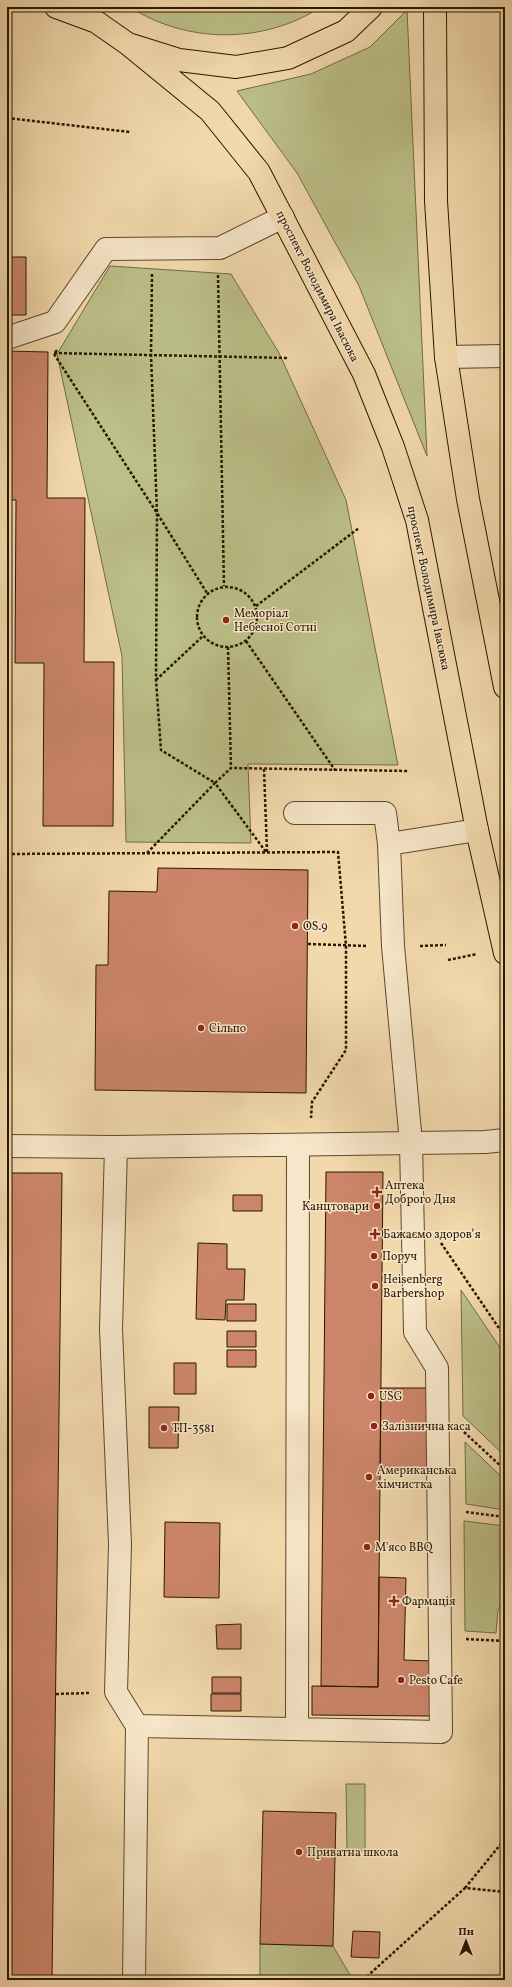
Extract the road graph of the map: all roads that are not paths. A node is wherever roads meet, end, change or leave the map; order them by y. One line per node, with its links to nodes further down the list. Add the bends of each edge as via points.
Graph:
1 (56, 7): 4 (main road)
2 (371, 7): 5 (main road, via 346,31 288,58 236,67 179,60)
3 (435, 7): 9 (main road, via 436,201)
4 (88, 14): 5 (main road)
5 (128, 44): 6 (main road, проспект Володимира Івасюка, via 210,111 259,172)
6 (282, 217): 7 (lane, via 220,248 106,249 55,322); 12 (main road, проспект Володимира Івасюка, via 364,374 393,447 416,520)
7 (7, 338)
8 (505, 356): 9 (lane)
9 (446, 357): 10 (main road, via 468,499)
10 (505, 687)
11 (295, 813): 13 (lane, via 385,813)
12 (478, 830): 13 (lane); 14 (main road, проспект Володимира Івасюка)
13 (389, 844): 16 (lane, via 393,946)
14 (505, 953)
15 (505, 1140): 16 (lane)
16 (411, 1143): 17 (lane); 21 (lane, via 415,1332 437,1368 442,1639 441,1732)
17 (304, 1145): 19 (lane); 21 (lane)
18 (7, 1146): 19 (lane)
19 (116, 1147): 20 (lane, via 111,1329 120,1544 116,1692)
20 (137, 1726): 21 (lane); 22 (lane)
21 (297, 1729)
22 (134, 1980)

